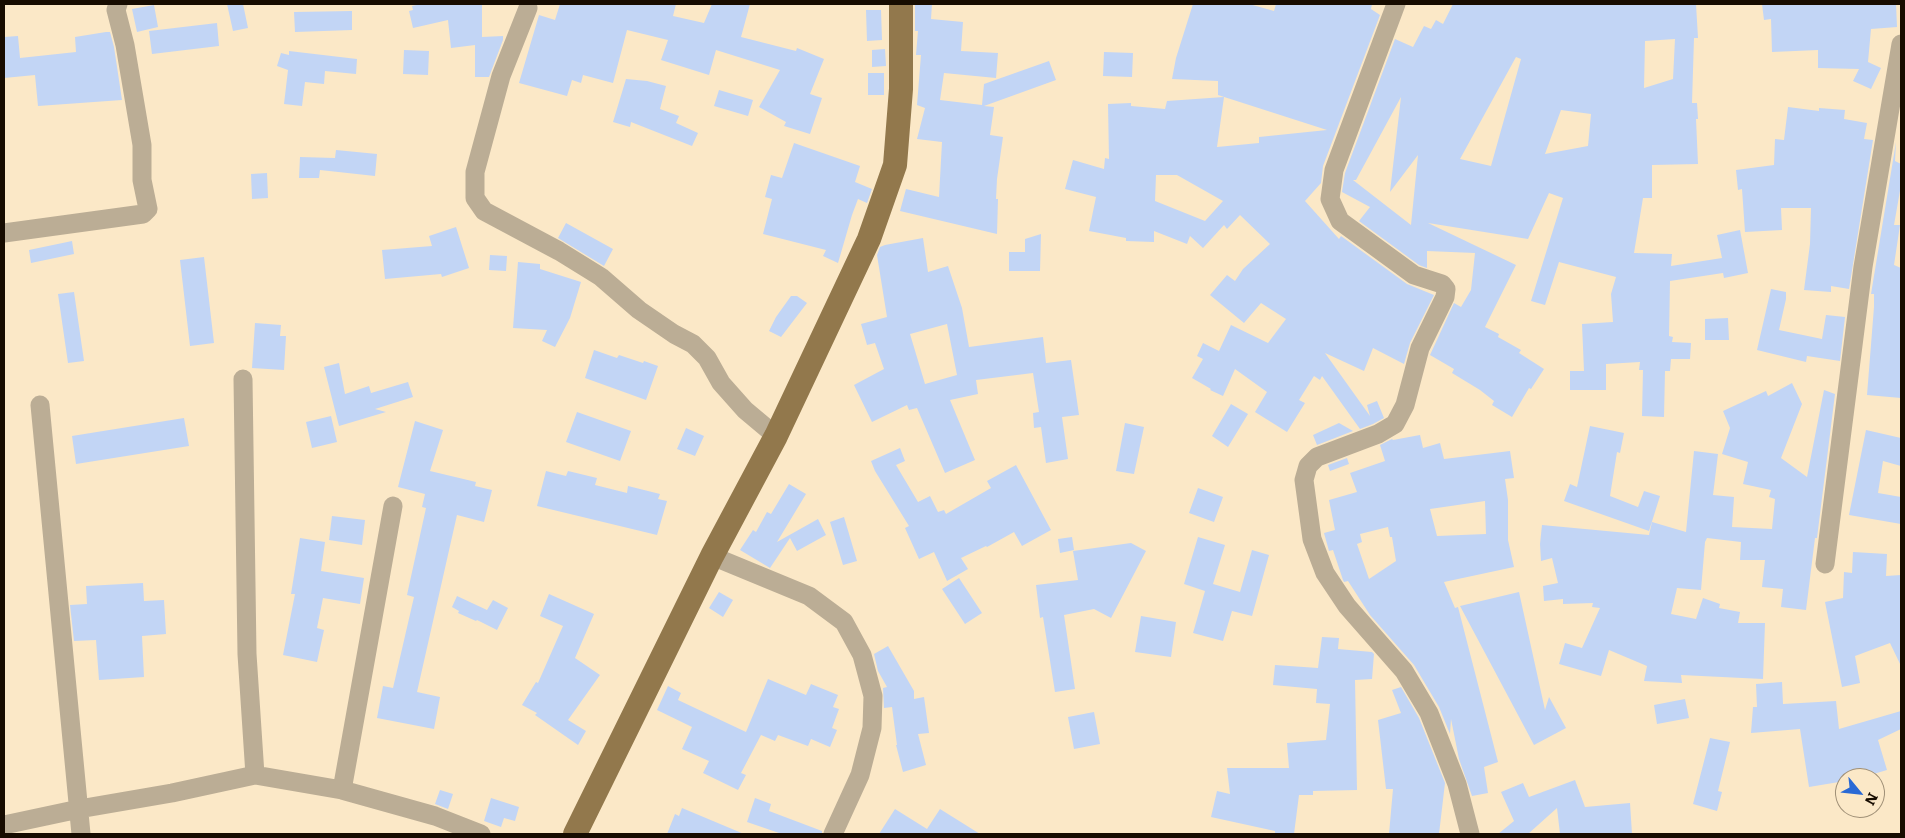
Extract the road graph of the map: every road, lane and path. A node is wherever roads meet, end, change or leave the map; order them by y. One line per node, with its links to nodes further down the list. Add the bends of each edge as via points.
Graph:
1 (118, 4): 6 (street, via 116,10 142,144 142,180 148,209 143,214)
2 (901, 4): 9 (main road, via 901,89 895,165 868,240)
3 (1396, 4): 21 (street, via 1334,170 1330,198 1340,222 1414,275 1442,284 1446,289 1445,297 1420,348 1405,405 1395,424 1378,434 1317,457 1308,466 1304,480 1312,539 1325,574 1347,606 1404,671 1429,713 1457,784)
4 (528, 8): 9 (street, via 501,76 475,172 476,198 484,211 559,250 601,277 639,310 693,344 707,358 721,383 739,404)
5 (1901, 44): 12 (street, via 1863,268)
6 (4, 233)
7 (243, 379): 13 (street, via 247,654)
8 (40, 405): 15 (street)
9 (776, 436): 11 (main road)
10 (393, 506): 14 (street)
11 (712, 556): 19 (main road); 20 (street, via 809,596 844,622 862,655 873,696 872,728 860,775)
12 (1825, 564)
13 (255, 775): 14 (street); 15 (street)
14 (342, 790): 18 (street, via 434,816)
15 (79, 809): 16 (street); 17 (street)
16 (4, 826)
17 (82, 834)
18 (481, 834)
19 (575, 834)
20 (833, 834)
21 (1470, 834)

